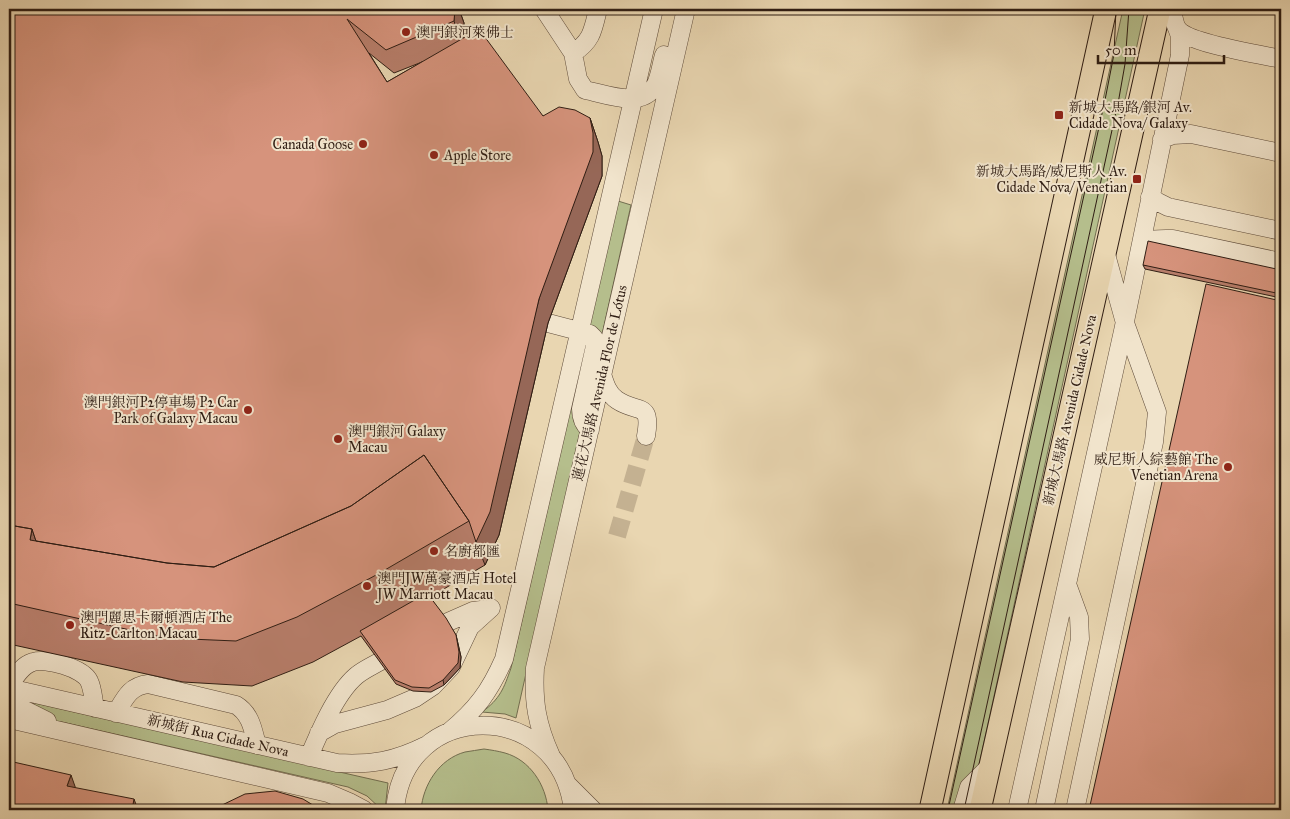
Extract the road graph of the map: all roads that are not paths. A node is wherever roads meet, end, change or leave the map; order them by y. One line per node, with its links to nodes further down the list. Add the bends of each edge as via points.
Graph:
1 (544, 9): 10 (street)
2 (598, 9): 10 (street, via 592,36)
3 (654, 9): 12 (street)
4 (675, 9): 12 (street, via 654,86 642,97)
5 (686, 9): 23 (street, 蓮花大馬路 Avenida Flor de Lótus)
6 (1106, 9): 50 (main road)
7 (1160, 9): 18 (main road, 新城大馬路 Avenida Cidade Nova)
8 (1172, 9): 9 (street)
9 (1177, 28): 11 (street, via 1197,40); 13 (street, via 1180,55)
10 (573, 54): 12 (street, via 578,79 585,90)
11 (1281, 59)
12 (633, 99): 22 (street)
13 (1162, 139): 14 (street, via 1173,134 1191,134); 15 (street)
14 (1281, 153)
15 (1150, 197): 16 (street, via 1168,208); 17 (street)
16 (1281, 231)
17 (1141, 244): 19 (street, via 1160,238 1173,239); 21 (street)
18 (1105, 251): 21 (street); 44 (main road, 新城大馬路 Avenida Cidade Nova)
19 (1281, 262)
20 (548, 323): 22 (street)
21 (1125, 323): 27 (street); 55 (street, via 1157,412 1154,442)
22 (580, 330): 25 (street, via 594,338 595,346 580,409 584,425); 29 (street)
23 (602, 374): 24 (street, via 609,393); 25 (street, 蓮花大馬路 Avenida Flor de Lótus)
24 (625, 404): 25 (street, via 606,409); 26 (street, via 641,408 644,412 648,424)
25 (591, 425): 42 (street, 蓮花大馬路 Avenida Flor de Lótus, via 535,668 536,714)
26 (646, 436)
27 (1067, 584): 53 (street); 54 (street, via 1079,617 1080,639)
28 (491, 608): 29 (street); 30 (street, via 473,610); 39 (street, via 470,627 451,667 434,686 416,698 387,710 335,724)
29 (515, 610): 37 (street, via 504,659 495,680 467,718)
30 (448, 622)
31 (380, 662): 39 (street, via 356,676 340,695)
32 (9, 687): 34 (street, 新城街 Rua Cidade Nova); 34 (street, via 25,666 33,662 77,669 89,680)
33 (9, 706): 38 (street, via 25,710)
34 (94, 708): 35 (street, 新城街 Rua Cidade Nova)
35 (116, 712): 40 (street, 新城街 Rua Cidade Nova); 40 (street, via 132,689 148,684 157,686 243,709)
36 (9, 719): 38 (street)
37 (449, 732): 41 (street, 新城街 Rua Cidade Nova); 42 (street, via 476,726 504,727 530,738)
38 (70, 733): 46 (street, via 328,792)
39 (319, 733): 43 (street)
40 (257, 745): 43 (street, 新城街 Rua Cidade Nova)
41 (427, 745): 43 (street, 新城街 Rua Cidade Nova, via 406,756 368,764 337,763); 47 (street, via 400,784)
42 (551, 756): 45 (street, 蓮花大馬路 Avenida Flor de Lótus)
43 (309, 757)
44 (990, 766): 51 (street, via 969,787); 52 (main road, 新城大馬路 Avenida Cidade Nova)
45 (565, 783): 48 (street); 49 (street)
46 (364, 810)
47 (395, 810)
48 (573, 810)
49 (593, 810)
50 (930, 810)
51 (962, 810)
52 (980, 810)
53 (1017, 810)
54 (1044, 810)
55 (1075, 810)

